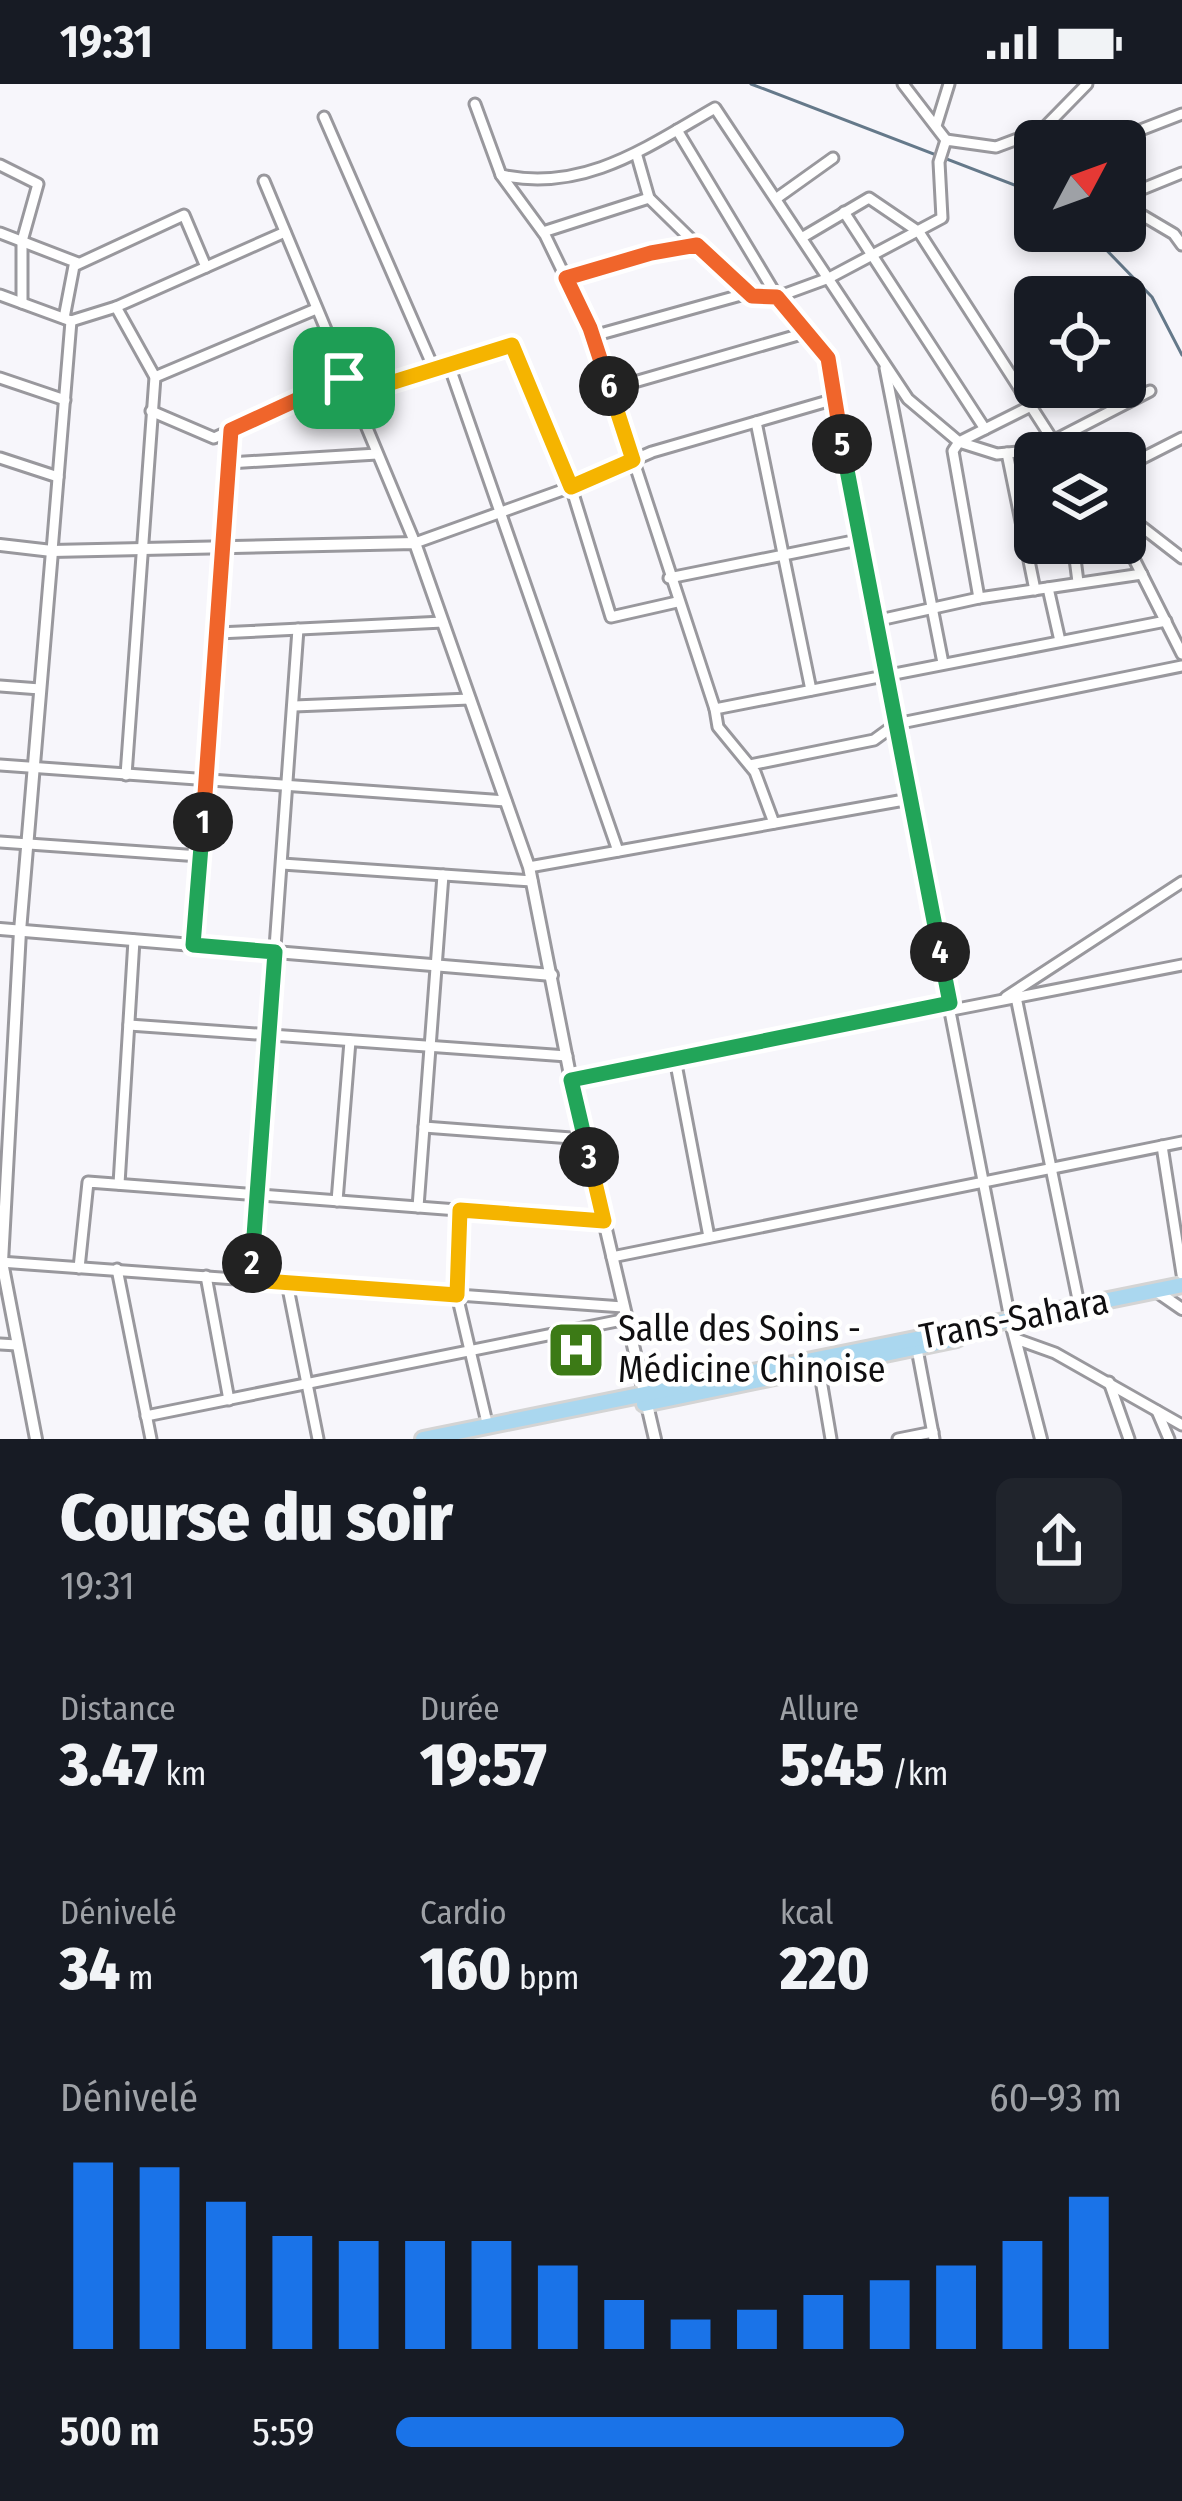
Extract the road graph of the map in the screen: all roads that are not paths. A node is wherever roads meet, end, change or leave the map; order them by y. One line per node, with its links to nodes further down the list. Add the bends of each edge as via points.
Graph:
1 (903, 84): 8 (street)
2 (949, 84): 8 (street)
3 (1090, 85): 7 (street)
4 (475, 104): 17 (street)
5 (1182, 114): 9 (street)
6 (325, 117): 49 (street)
7 (1053, 120)
8 (936, 126): 11 (street)
9 (1146, 128)
10 (677, 130): 13 (street); 21 (street, via 715,108); 40 (street)
11 (946, 140): 12 (street, via 996,147); 26 (street, via 942,218)
12 (1014, 140)
13 (637, 156): 17 (street, via 530,182); 20 (street)
14 (833, 158): 21 (street)
15 (0, 166): 30 (street, via 38,184)
16 (1182, 173): 19 (street)
17 (501, 175): 25 (street)
18 (264, 182): 24 (street)
19 (1146, 188)
20 (649, 198): 25 (street); 31 (street)
21 (777, 198): 29 (street)
22 (844, 212): 26 (street, via 869,198); 29 (street); 33 (street)
23 (1146, 216): 28 (street)
24 (285, 232): 35 (street); 43 (street)
25 (543, 232): 36 (street)
26 (919, 232): 33 (street); 53 (street)
27 (0, 233): 30 (street)
28 (1178, 234): 32 (street)
29 (803, 237): 37 (street)
30 (22, 241): 34 (street); 41 (street)
31 (697, 245): 36 (street); 39 (street)
32 (1182, 245)
33 (873, 256): 37 (street); 62 (street)
34 (78, 263): 35 (street, via 184,215); 44 (street)
35 (206, 267): 42 (street)
36 (566, 278): 46 (street)
37 (829, 278): 40 (street); 47 (street)
38 (0, 295): 41 (street)
39 (752, 296): 40 (street); 46 (street)
40 (777, 297): 45 (street)
41 (22, 303): 44 (street)
42 (116, 307): 44 (street); 50 (street)
43 (316, 309): 50 (street); 52 (street)
44 (68, 319): 58 (street)
45 (805, 332): 54 (street); 57 (street, via 828,358)
46 (593, 336): 54 (street)
47 (884, 364): 66 (street, via 908,399); 95 (street)
48 (449, 365): 49 (street); 75 (street, via 512,345); 76 (street)
49 (434, 369): 56 (street)
50 (155, 377): 60 (street)
51 (0, 378): 58 (street)
52 (344, 378): 56 (street); 63 (street)
53 (1014, 379)
54 (610, 389): 72 (street)
55 (1150, 391): 64 (street)
56 (352, 395): 69 (street)
57 (835, 399): 61 (street); 78 (street)
58 (65, 400): 74 (street)
59 (1027, 408): 62 (street)
60 (151, 411): 63 (street, via 214,438); 82 (street)
61 (756, 422): 72 (street); 84 (street)
62 (985, 429): 66 (street)
63 (231, 430): 73 (street)
64 (1070, 432)
65 (1182, 437): 70 (street)
66 (958, 442): 68 (street); 93 (street, via 953,451)
67 (1014, 451): 68 (street)
68 (1007, 453): 92 (street)
69 (377, 454): 73 (street); 79 (street)
70 (1146, 456)
71 (0, 458): 74 (street)
72 (633, 460): 75 (street); 89 (street)
73 (229, 463): 81 (street)
74 (58, 476): 83 (street)
75 (571, 487): 76 (street); 94 (street, via 611,616)
76 (500, 512): 79 (street); 124 (street)
77 (1146, 530): 85 (street)
78 (858, 540): 84 (street); 97 (street)
79 (415, 543): 81 (street); 98 (street)
80 (0, 545): 83 (street)
81 (225, 547): 82 (street); 100 (street)
82 (142, 549): 83 (street); 116 (street)
83 (52, 551): 107 (street)
84 (783, 555): 89 (street); 108 (street)
85 (1182, 558)
86 (1076, 564): 90 (street)
87 (1137, 564): 88 (street)
88 (1142, 574): 90 (street); 96 (street)
89 (669, 578): 94 (street)
90 (1078, 582): 91 (street)
91 (1048, 588): 92 (street); 101 (street)
92 (1035, 590): 93 (street)
93 (979, 598): 95 (street)
94 (677, 602): 111 (street)
95 (933, 608): 97 (street); 103 (street)
96 (1166, 620): 101 (street); 102 (street)
97 (875, 621): 105 (street)
98 (442, 622): 99 (street); 109 (street)
99 (298, 629): 100 (street); 110 (street)
100 (218, 634): 117 (street)
101 (1060, 641): 103 (street)
102 (1182, 654)
103 (944, 663): 105 (street)
104 (1182, 666): 112 (street)
105 (886, 675): 108 (street); 112 (street)
106 (0, 686): 107 (street)
107 (40, 689): 115 (street)
108 (811, 690): 111 (street)
109 (470, 699): 110 (street); 120 (street)
110 (294, 706): 118 (street)
111 (715, 709): 114 (street, via 718,728)
112 (896, 724): 114 (street, via 874,740); 119 (street)
113 (0, 765): 115 (street)
114 (750, 765): 121 (street)
115 (34, 768): 116 (street); 123 (street)
116 (126, 775): 117 (street)
117 (206, 780): 118 (street); 125 (street)
118 (288, 786): 120 (street); 126 (street)
119 (910, 799): 121 (street); 140 (street)
120 (506, 801): 127 (street)
121 (774, 823): 124 (street)
122 (0, 842): 123 (street)
123 (27, 844): 125 (street); 131 (street)
124 (618, 851): 127 (street)
125 (200, 856): 133 (street)
126 (282, 864): 128 (street); 134 (street)
127 (530, 874): 128 (street); 137 (street)
128 (443, 875): 135 (street)
129 (1182, 882): 139 (street)
130 (0, 929): 131 (street)
131 (20, 931): 132 (street); 162 (street)
132 (134, 940): 133 (street); 141 (street)
133 (193, 945): 134 (street)
134 (275, 952): 135 (street); 142 (street)
135 (436, 965): 137 (street); 144 (street)
136 (1182, 965): 138 (street)
137 (552, 974): 145 (street)
138 (1016, 998): 139 (street); 152 (street)
139 (1001, 1001): 140 (street)
140 (951, 1007): 146 (street); 153 (street)
141 (129, 1024): 142 (street); 154 (street)
142 (269, 1035): 143 (street); 155 (street)
143 (350, 1041): 144 (street); 156 (street)
144 (430, 1046): 145 (street); 148 (street)
145 (567, 1056): 147 (street)
146 (675, 1059): 147 (street); 160 (street)
147 (571, 1080): 149 (street)
148 (424, 1127): 149 (street); 157 (street)
149 (585, 1138): 159 (street)
150 (1182, 1142): 151 (street)
151 (1162, 1146): 152 (street); 165 (street)
152 (1052, 1168): 153 (street); 172 (street)
153 (984, 1182): 160 (street); 175 (street)
154 (118, 1184): 155 (street); 163 (street, via 88,1182)
155 (257, 1195): 156 (street); 167 (street)
156 (338, 1201): 157 (street)
157 (418, 1207): 158 (street)
158 (460, 1210): 159 (street); 170 (street)
159 (604, 1221): 161 (street)
160 (709, 1237): 161 (street)
161 (612, 1257): 174 (street)
162 (1, 1262): 163 (street); 178 (street)
163 (79, 1268): 164 (street)
164 (117, 1269): 166 (street); 187 (street)
165 (1182, 1274)
166 (206, 1276): 167 (street); 185 (street)
167 (251, 1280): 168 (street)
168 (287, 1283): 170 (street); 183 (street)
169 (1182, 1290): 171 (main road, Trans-Sahara)
170 (457, 1295): 174 (street); 180 (street)
171 (1160, 1295): 172 (main road, Trans-Sahara); 173 (street)
172 (1080, 1309): 175 (main road, Trans-Sahara)
173 (1182, 1309)
174 (625, 1313): 180 (street); 184 (street)
175 (1013, 1329): 176 (main road, Trans-Sahara); 182 (street); 199 (street)
176 (950, 1336): 179 (main road, Trans-Sahara); 184 (main road, Trans-Sahara)
177 (0, 1344): 178 (street)
178 (17, 1346): 191 (street)
179 (917, 1348): 181 (main road, Trans-Sahara); 190 (street)
180 (470, 1351): 183 (street); 189 (street)
181 (819, 1368): 184 (main road, Trans-Sahara); 197 (street)
182 (1109, 1382): 186 (street); 200 (street)
183 (308, 1384): 185 (street); 193 (street)
184 (648, 1399): 189 (main road, Trans-Sahara); 195 (main road, Trans-Sahara); 196 (street)
185 (229, 1400): 187 (street)
186 (1157, 1411): 188 (street); 201 (street)
187 (146, 1416): 192 (street)
188 (1182, 1425)
189 (488, 1427): 194 (main road, Trans-Sahara)
190 (933, 1436): 198 (street)
191 (36, 1439)
192 (151, 1439)
193 (318, 1439)
194 (423, 1439)
195 (469, 1439)
196 (656, 1439)
197 (831, 1439)
198 (898, 1439)
199 (1041, 1439)
200 (1129, 1439)
201 (1169, 1439)

